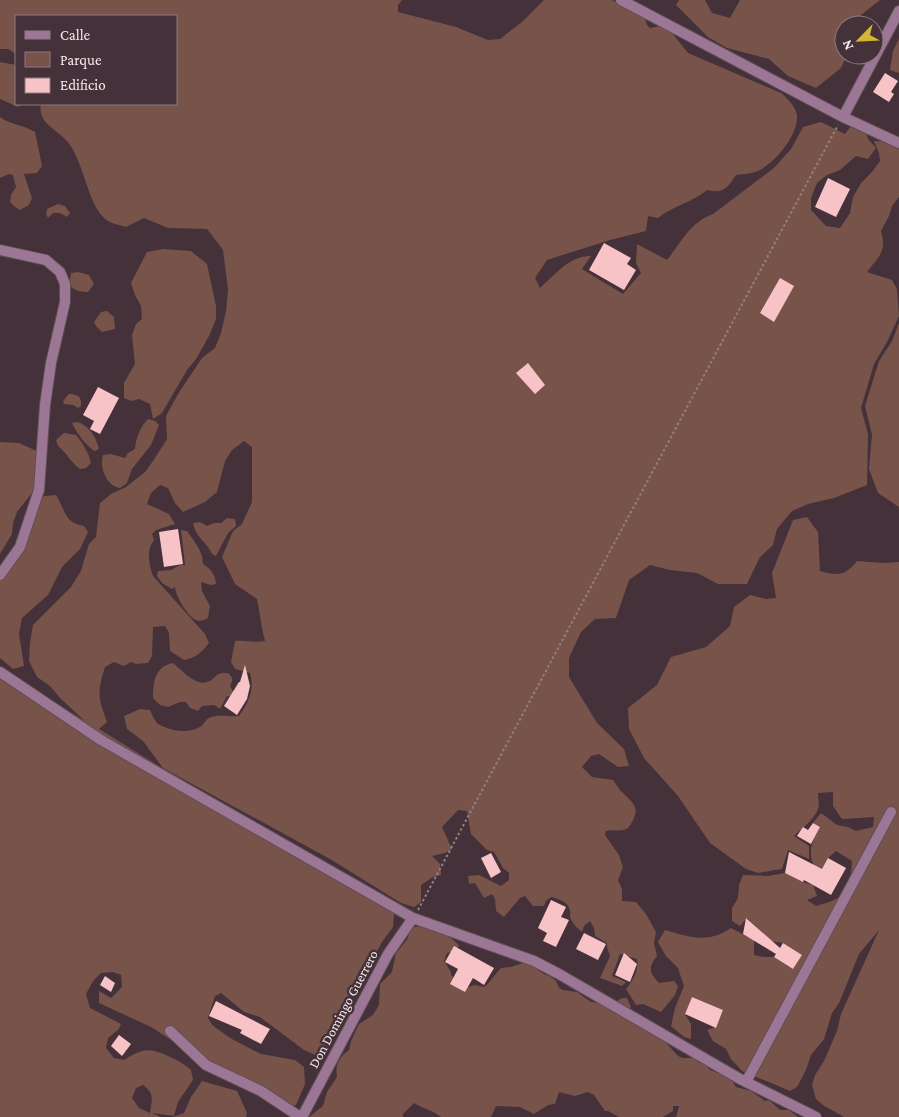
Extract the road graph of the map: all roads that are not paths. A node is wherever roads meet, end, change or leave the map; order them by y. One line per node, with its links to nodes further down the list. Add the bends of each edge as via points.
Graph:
1 (621, 0): 3 (street)
2 (899, 11): 3 (street)
3 (843, 116): 4 (street)
4 (899, 143)
5 (0, 250): 6 (street, via 46,260 60,272 65,284 66,302 44,405 40,490 20,546)
6 (0, 575)
7 (0, 672): 9 (street, via 101,740)
8 (891, 812): 11 (street)
9 (413, 918): 11 (street, via 534,961); 12 (street, Don Domingo Guerrero, via 388,954)
10 (170, 1032): 12 (street, via 206,1065 261,1091)
11 (746, 1082): 13 (street)
12 (301, 1117)
13 (816, 1117)

